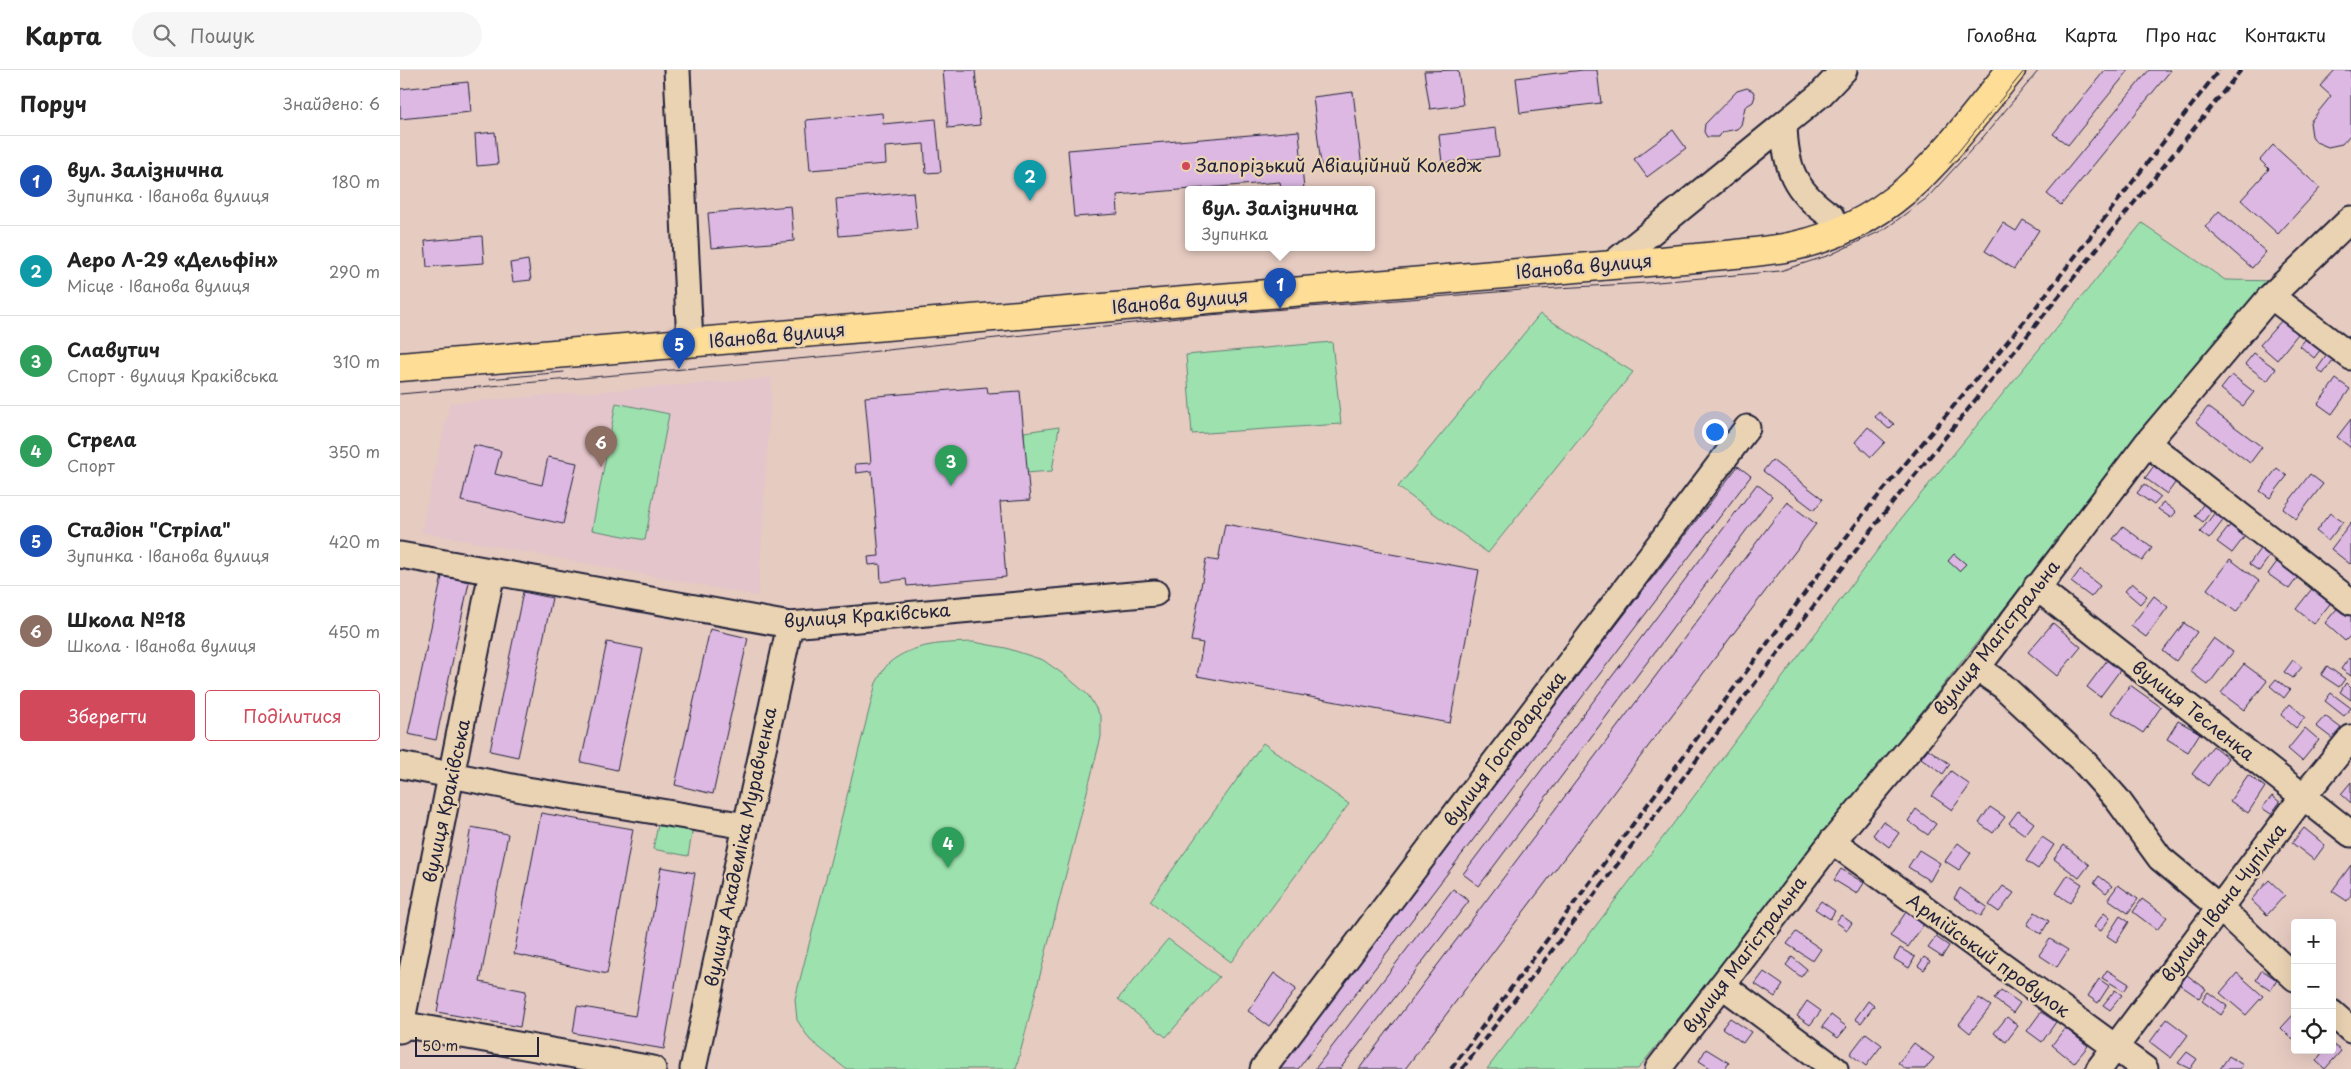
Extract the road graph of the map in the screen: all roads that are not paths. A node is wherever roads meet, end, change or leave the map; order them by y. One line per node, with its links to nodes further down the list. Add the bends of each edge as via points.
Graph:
1 (677, 70): 11 (street)
2 (1844, 70): 5 (street)
3 (1992, 70): 6 (main road, Іванова вулиця, via 1928,147 1883,188)
4 (2011, 70): 9 (main road, Іванова вулиця, via 1941,158 1893,203 1839,232 1794,246)
5 (1784, 124): 6 (street, via 1789,166 1800,188 1813,204); 8 (street)
6 (1831, 216): 8 (main road, Іванова вулиця, via 1789,230 1751,237)
7 (2351, 219): 10 (street, вулиця Магістральна)
8 (1632, 247): 9 (street); 11 (main road, Іванова вулиця, via 957,308)
9 (1611, 264): 11 (main road, Іванова вулиця)
10 (2271, 296): 13 (street); 16 (street, вулиця Магістральна)
11 (689, 336): 12 (main road, Іванова вулиця); 14 (main road, Іванова вулиця)
12 (400, 353)
13 (2351, 357)
14 (400, 367)
15 (1747, 428): 40 (street, вулиця Господарська)
16 (2147, 444): 19 (street, вулиця Магістральна); 21 (street)
17 (400, 555): 18 (street, вулиця Краківська)
18 (492, 572): 22 (street, вулиця Краківська); 26 (street, вулиця Краківська)
19 (2036, 587): 23 (street, вулиця Магістральна); 27 (street, вулиця Тесленка)
20 (1156, 593): 22 (street, вулиця Краківська)
21 (2351, 602)
22 (790, 626): 28 (street, вулиця Академіка Муравченка)
23 (1977, 668): 30 (street, вулиця Магістральна); 31 (street, via 2003,686 2065,743 2101,780 2160,858)
24 (2351, 738): 27 (street, вулиця Івана Чупілка)
25 (400, 765): 26 (street)
26 (453, 777): 28 (street); 35 (street, вулиця Краківська)
27 (2302, 798): 29 (street, вулиця Тесленка); 31 (street, вулиця Івана Чупілка)
28 (746, 826): 39 (street, вулиця Академіка Муравченка)
29 (2351, 834)
30 (1832, 842): 33 (street, вулиця Магістральна); 37 (street, Армійський провулок)
31 (2220, 908): 32 (street); 37 (street, вулиця Івана Чупілка)
32 (2291, 974)
33 (1722, 985): 41 (street, вулиця Магістральна); 42 (street)
34 (2336, 1017): 36 (street)
35 (400, 1026): 38 (street)
36 (2351, 1030)
37 (2115, 1048): 43 (street, вулиця Івана Чупілка); 44 (street, Армійський провулок)
38 (653, 1069)
39 (693, 1069)
40 (1263, 1069)
41 (1658, 1069)
42 (1835, 1069)
43 (2099, 1069)
44 (2145, 1069)

